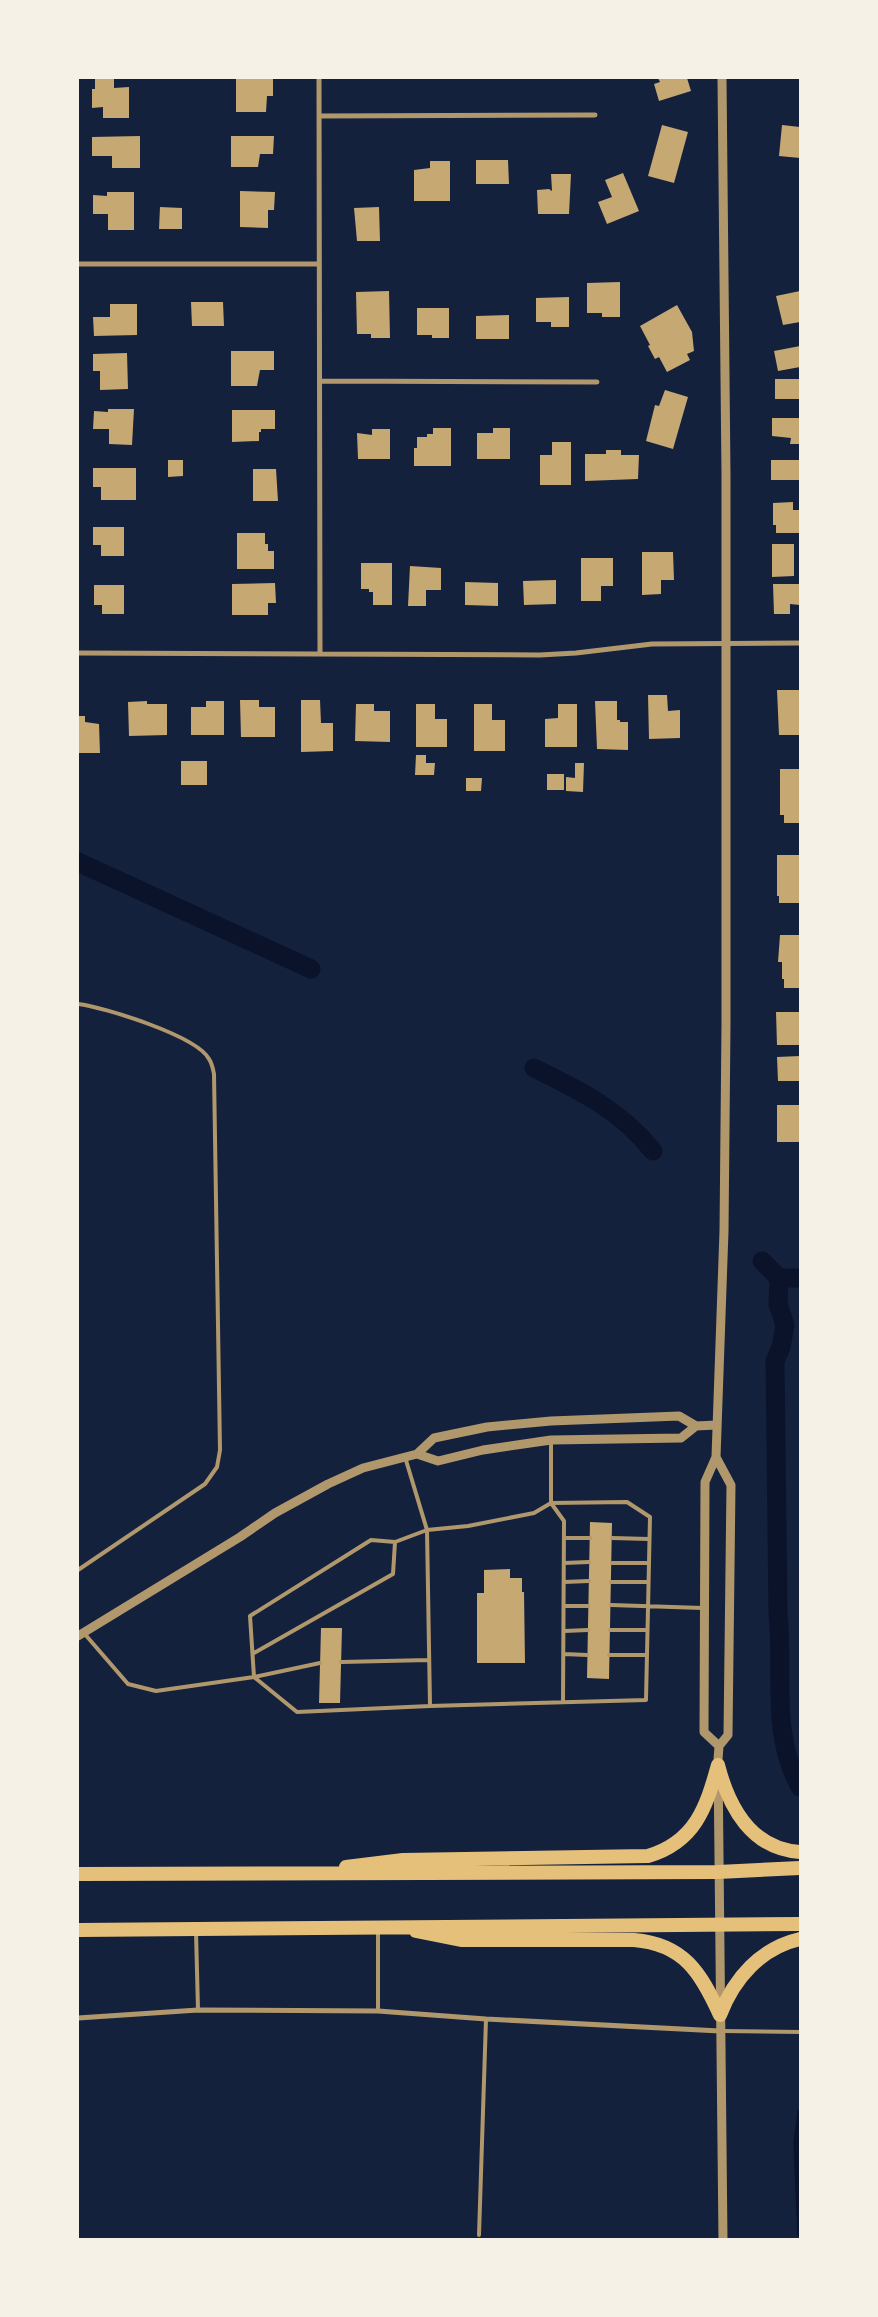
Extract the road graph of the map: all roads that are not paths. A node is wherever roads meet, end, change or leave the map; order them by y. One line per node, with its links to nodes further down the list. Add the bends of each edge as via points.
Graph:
1 (318, 78): 4 (street)
2 (722, 78): 9 (street)
3 (595, 114): 4 (street)
4 (319, 116): 6 (street)
5 (78, 264): 6 (street)
6 (319, 264): 7 (street)
7 (320, 381): 8 (street); 12 (street)
8 (597, 382)
9 (726, 642): 10 (street); 12 (street, via 632,645 540,655); 14 (street, via 724,1213)
10 (800, 643)
11 (78, 653): 12 (street)
12 (320, 654)
13 (78, 1004): 31 (lane, via 129,1016 194,1045 209,1058 214,1074 220,1450 217,1467 205,1484)
14 (716, 1425): 15 (street); 18 (street)
15 (696, 1426): 16 (street, via 681,1438); 17 (street, via 680,1416 551,1420 487,1427 434,1438)
16 (551, 1440): 17 (street, via 483,1450 438,1461); 20 (lane)
17 (417, 1454): 19 (street)
18 (716, 1456): 40 (street, via 705,1482); 57 (street, via 731,1485 728,1735)
19 (405, 1457): 21 (lane); 45 (street, via 363,1468 275,1512 240,1537)
20 (552, 1503): 21 (lane, via 534,1513); 22 (lane, via 564,1521); 25 (lane, via 627,1502 650,1517)
21 (427, 1530): 26 (lane); 51 (lane)
22 (564, 1538): 23 (lane); 28 (lane)
23 (590, 1538)
24 (612, 1538): 25 (lane)
25 (649, 1539): 30 (lane)
26 (395, 1542): 46 (lane, via 393,1574); 46 (lane, via 371,1540 250,1616)
27 (589, 1562): 28 (lane)
28 (564, 1563): 33 (lane)
29 (612, 1563): 30 (lane)
30 (649, 1563): 35 (lane)
31 (78, 1570)
32 (589, 1581): 33 (lane)
33 (564, 1582): 37 (lane)
34 (611, 1582): 35 (lane)
35 (648, 1582): 39 (lane)
36 (611, 1605): 39 (lane)
37 (564, 1606): 38 (lane); 44 (lane)
38 (588, 1606)
39 (648, 1607): 40 (lane); 43 (lane)
40 (705, 1608): 57 (street, via 704,1732)
41 (588, 1630): 44 (lane)
42 (610, 1630): 43 (lane)
43 (647, 1630): 50 (lane)
44 (564, 1631): 47 (lane)
45 (80, 1634): 54 (lane, via 128,1684 156,1691)
46 (254, 1653): 54 (lane)
47 (564, 1654): 48 (lane); 55 (lane)
48 (587, 1654)
49 (610, 1654): 50 (lane)
50 (647, 1655): 55 (lane, via 646,1700)
51 (429, 1660): 52 (lane); 56 (lane)
52 (341, 1662)
53 (320, 1663): 54 (lane)
54 (254, 1677): 56 (lane, via 297,1712)
55 (564, 1702): 56 (lane)
56 (430, 1706)
57 (719, 1746): 58 (street)
58 (718, 1765): 59 (highway, via 729,1799 746,1825 769,1844); 61 (street); 63 (highway, via 698,1821 679,1841 648,1856 403,1860)
59 (800, 1852)
60 (800, 1868): 61 (highway)
61 (718, 1872): 63 (highway); 65 (street)
62 (78, 1874): 63 (highway)
63 (318, 1874)
64 (800, 1924): 65 (highway)
65 (720, 1925): 67 (highway); 73 (street)
66 (378, 1926): 67 (highway); 68 (highway); 72 (lane)
67 (401, 1926): 73 (highway, via 461,1940 634,1940 656,1943 677,1953 697,1971)
68 (196, 1929): 69 (highway); 71 (lane)
69 (78, 1930)
70 (800, 1939): 73 (highway, via 776,1948 751,1966 732,1988)
71 (198, 2010): 72 (street); 74 (street)
72 (378, 2012): 75 (street)
73 (720, 2015): 76 (street)
74 (78, 2018)
75 (486, 2019): 76 (street); 78 (lane)
76 (720, 2030): 77 (lane); 79 (street)
77 (800, 2032)
78 (479, 2235)
79 (723, 2240)

